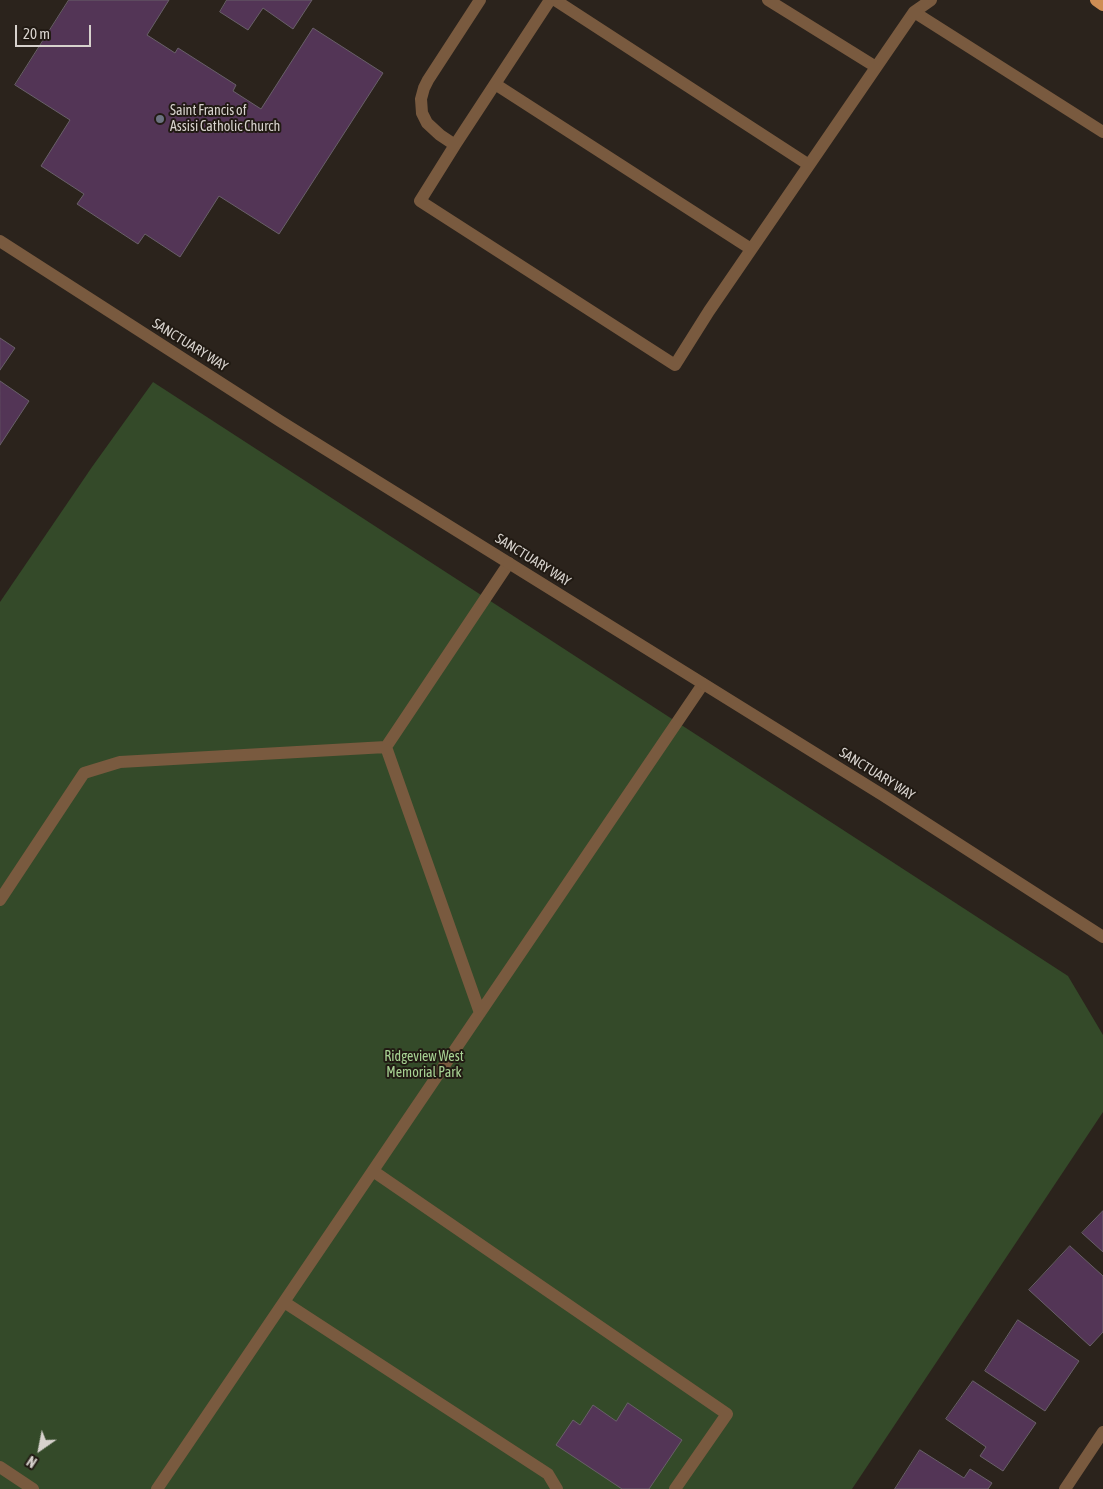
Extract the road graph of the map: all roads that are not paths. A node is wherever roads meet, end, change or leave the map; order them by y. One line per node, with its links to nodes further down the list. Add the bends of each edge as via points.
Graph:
1 (480, 0): 12 (street, via 428,80 421,99 427,123)
2 (550, 0): 10 (street)
3 (555, 0): 13 (street)
4 (768, 0): 9 (street)
5 (931, 0): 8 (street)
6 (1096, 0): 7 (main road)
7 (1103, 5)
8 (914, 6): 9 (street); 11 (street)
9 (876, 67): 13 (street)
10 (495, 84): 12 (street); 15 (street)
11 (1103, 132)
12 (455, 145): 15 (street, via 420,201 675,365)
13 (809, 165): 15 (street)
14 (0, 241): 16 (street, SANCTUARY WAY)
15 (752, 249)
16 (509, 563): 17 (street, SANCTUARY WAY); 18 (street)
17 (703, 684): 20 (street, SANCTUARY WAY); 21 (street)
18 (386, 747): 19 (street, via 120,762 84,773); 21 (street)
19 (0, 900)
20 (1103, 937)
21 (480, 1012): 22 (street)
22 (373, 1171): 23 (street); 30 (street, via 727,1414)
23 (284, 1302): 28 (street); 29 (street, via 548,1474)
24 (1103, 1432): 25 (street)
25 (1098, 1449): 31 (street)
26 (0, 1467): 27 (street)
27 (34, 1489)
28 (157, 1489)
29 (557, 1489)
30 (675, 1489)
31 (1065, 1489)

